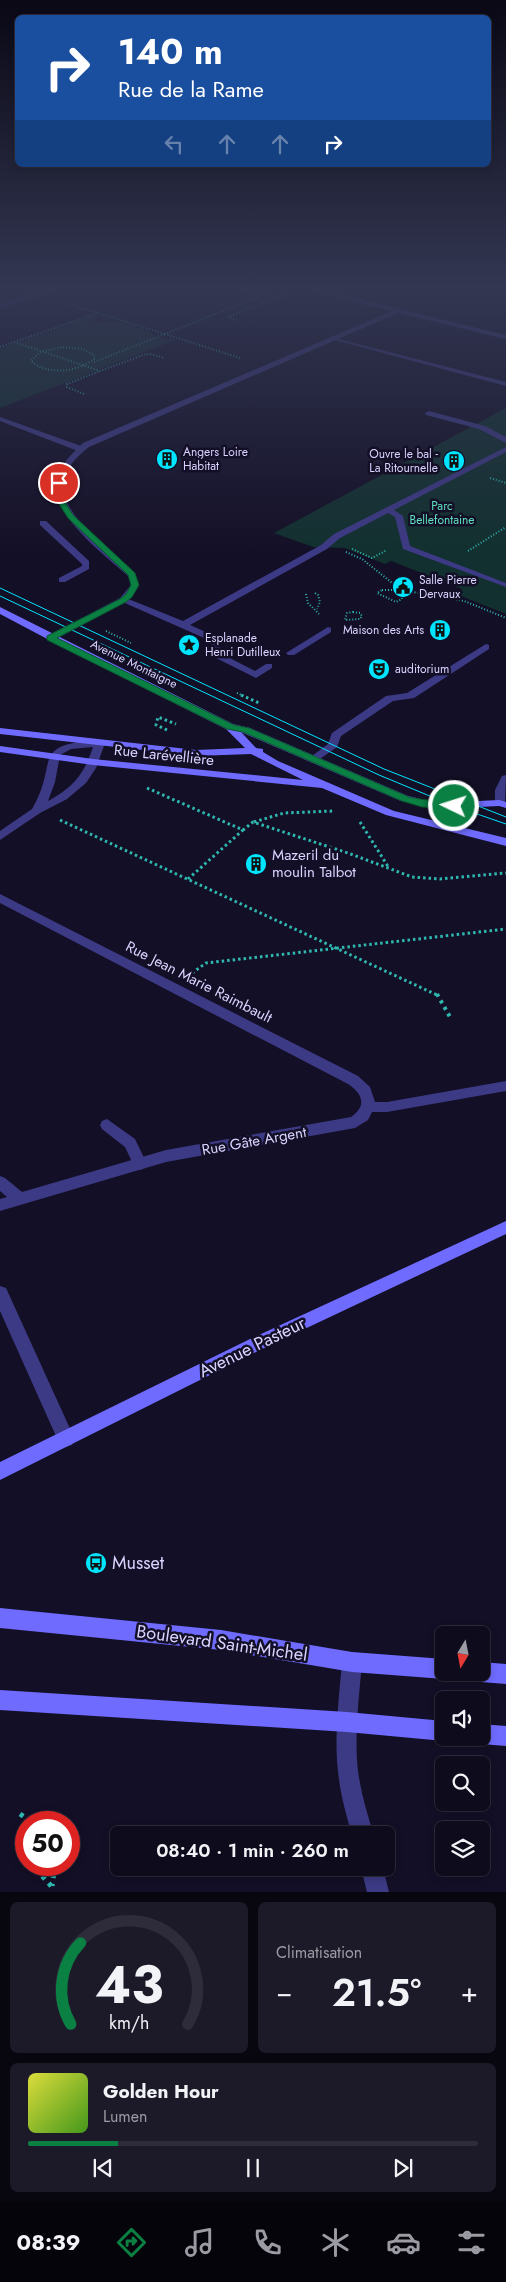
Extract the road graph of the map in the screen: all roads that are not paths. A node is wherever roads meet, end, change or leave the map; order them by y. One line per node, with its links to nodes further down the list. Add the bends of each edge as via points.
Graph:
1 (242, 377): 7 (street)
2 (481, 377): 3 (street)
3 (506, 384)
4 (429, 413): 6 (street, via 491,432)
5 (0, 418): 7 (street)
6 (506, 441)
7 (82, 449): 13 (street, via 69,461 59,483 62,504 71,517 132,575 135,585)
8 (506, 449): 9 (street)
9 (388, 510): 12 (street, via 399,516 406,547); 15 (street)
10 (43, 523): 11 (street, via 86,563 81,571)
11 (62, 580)
12 (504, 585)
13 (123, 600): 15 (street); 17 (street)
14 (0, 610): 17 (main road, Avenue Montaigne)
15 (183, 625): 20 (street, via 216,640 215,654 256,674)
16 (328, 630): 19 (street)
17 (50, 638): 21 (main road, Avenue Montaigne)
18 (486, 647): 28 (street, via 410,696 390,698 336,735 333,745)
19 (291, 653)
20 (269, 666)
21 (230, 727): 25 (main road, Avenue Montaigne, via 246,730); 26 (main road, Avenue Montaigne)
22 (0, 731): 23 (main road, Rue Larévellière)
23 (100, 743): 26 (main road, Rue Larévellière, via 196,754); 27 (street, via 66,747); 29 (street)
24 (0, 749): 27 (main road, Rue Larévellière)
25 (289, 749): 26 (main road, Rue Larévellière); 28 (main road, Avenue Montaigne)
26 (253, 751): 31 (main road, Avenue Montaigne)
27 (54, 757): 29 (main road, Rue Larévellière); 33 (street, via 46,795)
28 (312, 759): 32 (main road, Avenue Montaigne, via 422,804)
29 (93, 762): 31 (main road, Rue Larévellière); 33 (street, via 82,781)
30 (506, 778): 32 (street, via 500,790)
31 (325, 785): 35 (main road, Avenue Montaigne, via 390,813)
32 (503, 804)
33 (36, 811): 34 (street)
34 (0, 836)
35 (506, 842)
36 (0, 898): 38 (street, Rue Jean Marie Raimbault, via 353,1080 366,1091)
37 (506, 1086): 38 (street)
38 (368, 1108): 40 (street, Rue Gâte Argent, via 355,1122 166,1156)
39 (107, 1125): 40 (street, via 130,1143)
40 (140, 1164): 42 (street, Rue Gâte Argent)
41 (0, 1182): 42 (street)
42 (20, 1199): 43 (street, Rue Gâte Argent)
43 (0, 1205)
44 (506, 1227): 46 (main road, Avenue Pasteur, via 254,1345)
45 (0, 1293): 46 (street)
46 (66, 1439): 47 (main road, Avenue Pasteur)
47 (0, 1471)
48 (0, 1618): 49 (main road, Boulevard Saint-Michel, via 221,1640)
49 (352, 1662): 50 (main road, Boulevard Saint-Michel); 54 (street)
50 (435, 1668)
51 (490, 1673): 52 (main road)
52 (506, 1674)
53 (0, 1700): 54 (main road)
54 (347, 1722): 55 (main road); 58 (street, via 347,1760)
55 (435, 1730)
56 (490, 1735): 57 (main road)
57 (506, 1736)
58 (361, 1826)
59 (374, 1876): 60 (street)
60 (378, 1892)

